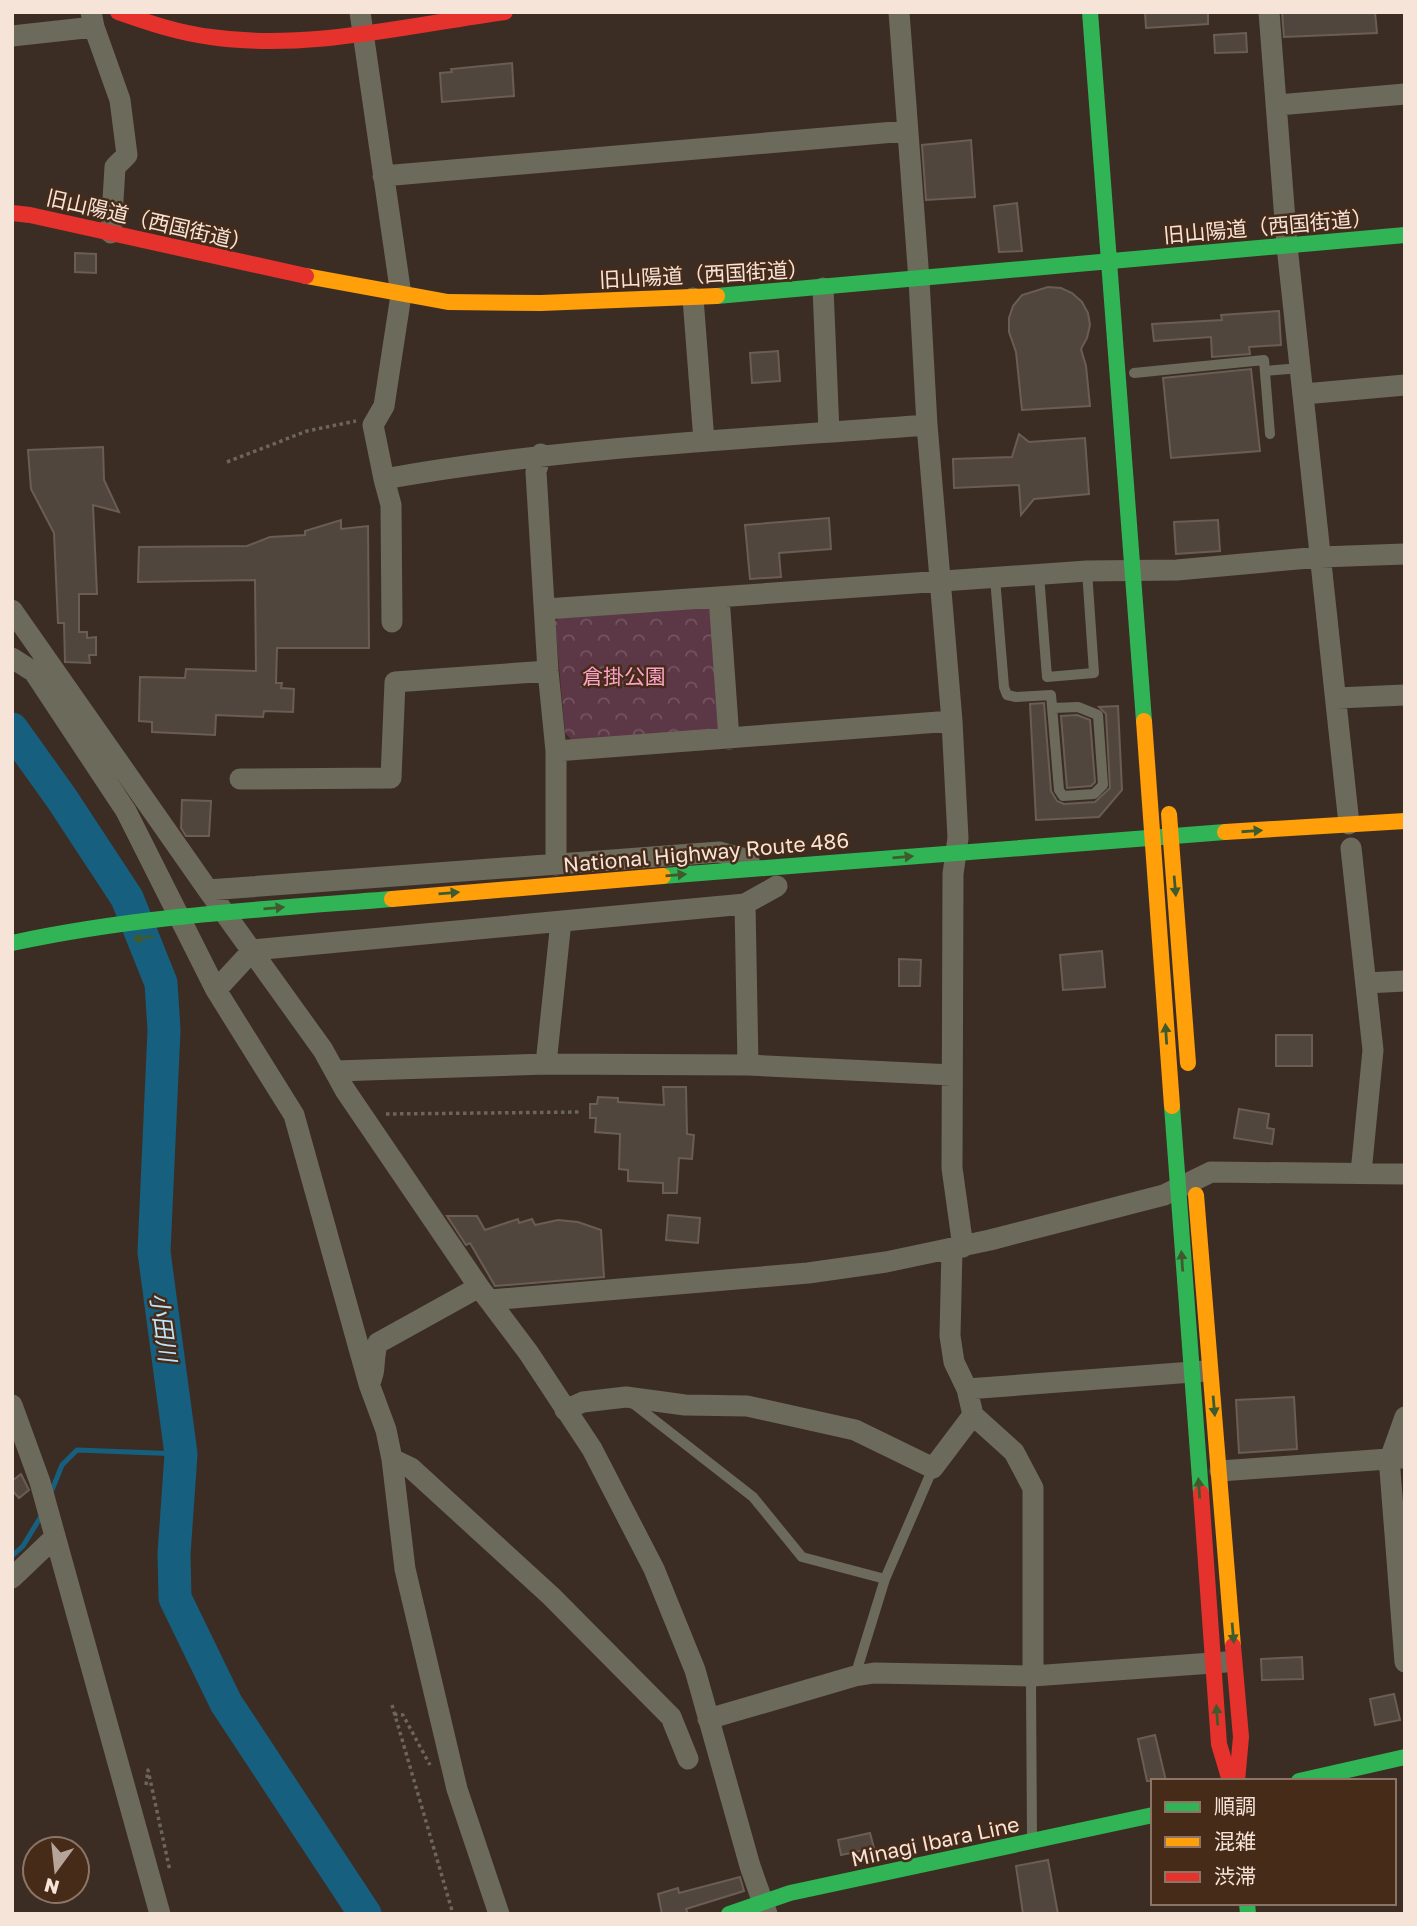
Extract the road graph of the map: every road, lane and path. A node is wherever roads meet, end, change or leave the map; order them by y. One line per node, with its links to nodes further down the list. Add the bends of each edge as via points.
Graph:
1 (118, 12): 7 (main road, via 168,29 247,42 337,37)
2 (505, 12): 7 (main road)
3 (899, 12): 11 (street)
4 (1090, 12): 17 (main road)
5 (1269, 12): 10 (street)
6 (92, 20): 8 (street); 14 (street, via 120,100 127,155 115,167)
7 (361, 23): 12 (street)
8 (12, 36)
9 (1405, 94): 10 (street)
10 (1278, 105): 16 (street)
11 (906, 131): 12 (street); 18 (street)
12 (383, 176): 20 (street)
13 (12, 213): 14 (main road, 旧山陽道（西国街道）)
14 (111, 233): 20 (main road, 旧山陽道（西国街道）)
15 (1405, 235): 16 (main road, 旧山陽道（西国街道）)
16 (1287, 246): 17 (main road, 旧山陽道（西国街道）); 22 (street)
17 (1108, 262): 18 (main road, 旧山陽道（西国街道）); 38 (main road)
18 (919, 280): 19 (main road, 旧山陽道（西国街道）); 28 (street)
19 (823, 288): 21 (main road, 旧山陽道（西国街道）); 29 (street)
20 (401, 295): 21 (main road, 旧山陽道（西国街道）, via 461,302 541,303); 27 (street, via 384,406)
21 (693, 298): 31 (street)
22 (1301, 368): 23 (lane); 26 (street)
23 (1265, 371): 24 (lane, via 1264,360); 30 (lane)
24 (1134, 373)
25 (1405, 385): 26 (street)
26 (1304, 394): 36 (street)
27 (375, 420): 33 (path, via 314,429); 34 (street)
28 (927, 425): 29 (street); 41 (street)
29 (829, 432): 31 (street)
30 (1270, 434)
31 (704, 441): 32 (street)
32 (541, 454): 34 (street); 44 (street, via 536,472)
33 (227, 462)
34 (384, 479): 45 (street, via 391,505)
35 (1405, 554): 36 (street)
36 (1320, 557): 38 (street); 49 (street)
37 (1087, 571): 38 (street); 39 (street); 39 (lane, via 1094,673 1047,677)
38 (1146, 571): 60 (main road)
39 (1039, 575): 40 (street)
40 (995, 578): 41 (street); 50 (lane, via 1007,695 1051,695)
41 (939, 581): 42 (street); 51 (street)
42 (719, 597): 44 (street); 52 (street)
43 (12, 610): 61 (street)
44 (546, 610): 47 (street)
45 (392, 622)
46 (12, 658): 56 (street, via 34,672)
47 (548, 671): 53 (street); 54 (street, via 395,682 391,778)
48 (1405, 695): 49 (street)
49 (1337, 698): 58 (street)
50 (1053, 708): 50 (lane, via 1059,790 1063,796 1094,794 1103,785 1098,715 1078,706)
51 (952, 720): 52 (street); 66 (street)
52 (729, 739): 53 (street)
53 (556, 751): 65 (street)
54 (240, 779)
55 (1168, 798): 59 (main road)
56 (126, 811): 61 (street, via 134,814 160,846); 80 (street)
57 (1405, 821): 58 (main road, National Highway Route 486)
58 (1349, 824): 59 (main road, National Highway Route 486, one-way to 58)
59 (1171, 835): 60 (main road, National Highway Route 486); 63 (main road)
60 (1151, 836): 64 (main road); 66 (main road, National Highway Route 486)
61 (177, 846): 68 (street)
62 (1351, 848): 79 (street)
63 (1179, 858): 64 (main road); 85 (main road, one-way to 85)
64 (1147, 859): 91 (main road, one-way to 64)
65 (556, 865): 67 (street, via 719,852); 68 (street)
66 (956, 869): 67 (main road, National Highway Route 486, one-way to 66); 84 (street)
67 (781, 879): 69 (main road, National Highway Route 486); 70 (street); 74 (main road, National Highway Route 486, one-way to 67, via 121,922 381,899)
68 (208, 890): 77 (street)
69 (712, 891)
70 (745, 904): 71 (street); 82 (street)
71 (561, 921): 77 (street); 81 (street)
72 (251, 926): 73 (main road)
73 (174, 934)
74 (12, 943)
75 (102, 943): 76 (main road)
76 (70, 948)
77 (253, 950): 80 (street); 83 (street)
78 (1405, 981): 79 (street)
79 (1366, 983): 89 (street, via 1373,1063)
80 (216, 990): 95 (street, via 294,1115)
81 (546, 1063): 82 (street); 83 (street)
82 (748, 1065): 84 (street)
83 (336, 1071): 87 (street)
84 (952, 1075): 92 (street)
85 (1189, 1075)
86 (582, 1112): 87 (path)
87 (363, 1117): 93 (street)
88 (1195, 1158): 91 (main road)
89 (1361, 1173): 90 (street); 91 (street, via 1211,1172)
90 (1405, 1174)
91 (1186, 1184): 92 (street, via 1164,1195); 94 (main road)
92 (957, 1248): 93 (street, via 808,1273); 96 (street, via 950,1336 954,1362)
93 (485, 1293): 95 (street, via 378,1343); 99 (street)
94 (1201, 1372): 96 (street); 105 (main road, one-way to 105); 112 (main road, one-way to 94)
95 (369, 1384): 103 (street)
96 (967, 1389): 100 (street)
97 (626, 1397): 99 (street, via 583,1402); 104 (street, via 685,1405 747,1406 855,1430); 108 (lane, via 753,1497 802,1558)
98 (12, 1405): 106 (street)
99 (565, 1410): 117 (street, via 592,1449 654,1569 695,1670)
100 (973, 1415): 104 (street); 114 (street, via 1014,1452 1033,1488)
101 (1405, 1417): 102 (street)
102 (1398, 1458): 105 (street); 109 (street)
103 (392, 1459): 119 (street, via 411,1468 541,1587 671,1717); 129 (street, via 408,1582 457,1789)
104 (933, 1468): 108 (lane)
105 (1220, 1471): 110 (main road, one-way to 110)
106 (54, 1533): 107 (street); 127 (street)
107 (12, 1578)
108 (885, 1579): 113 (lane)
109 (1402, 1580): 111 (street)
110 (1235, 1662): 112 (street); 122 (main road, via 1241,1737)
111 (1405, 1662)
112 (1213, 1663): 114 (street); 121 (main road, one-way to 112, via 1219,1750)
113 (855, 1676): 114 (street); 117 (street)
114 (1033, 1676): 125 (lane)
115 (392, 1705): 116 (path)
116 (394, 1714): 120 (path, via 403,1715); 128 (path)
117 (708, 1719): 126 (street)
118 (1405, 1758): 123 (main road)
119 (688, 1759)
120 (433, 1771)
121 (1229, 1779)
122 (1237, 1779)
123 (1308, 1779)
124 (1151, 1815): 125 (main road, Minagi Ibara Line)
125 (1032, 1842): 126 (main road, Minagi Ibara Line, via 790,1893)
126 (765, 1908): 130 (main road, Minagi Ibara Line)
127 (160, 1914)
128 (453, 1914)
129 (499, 1914)
130 (729, 1914)

